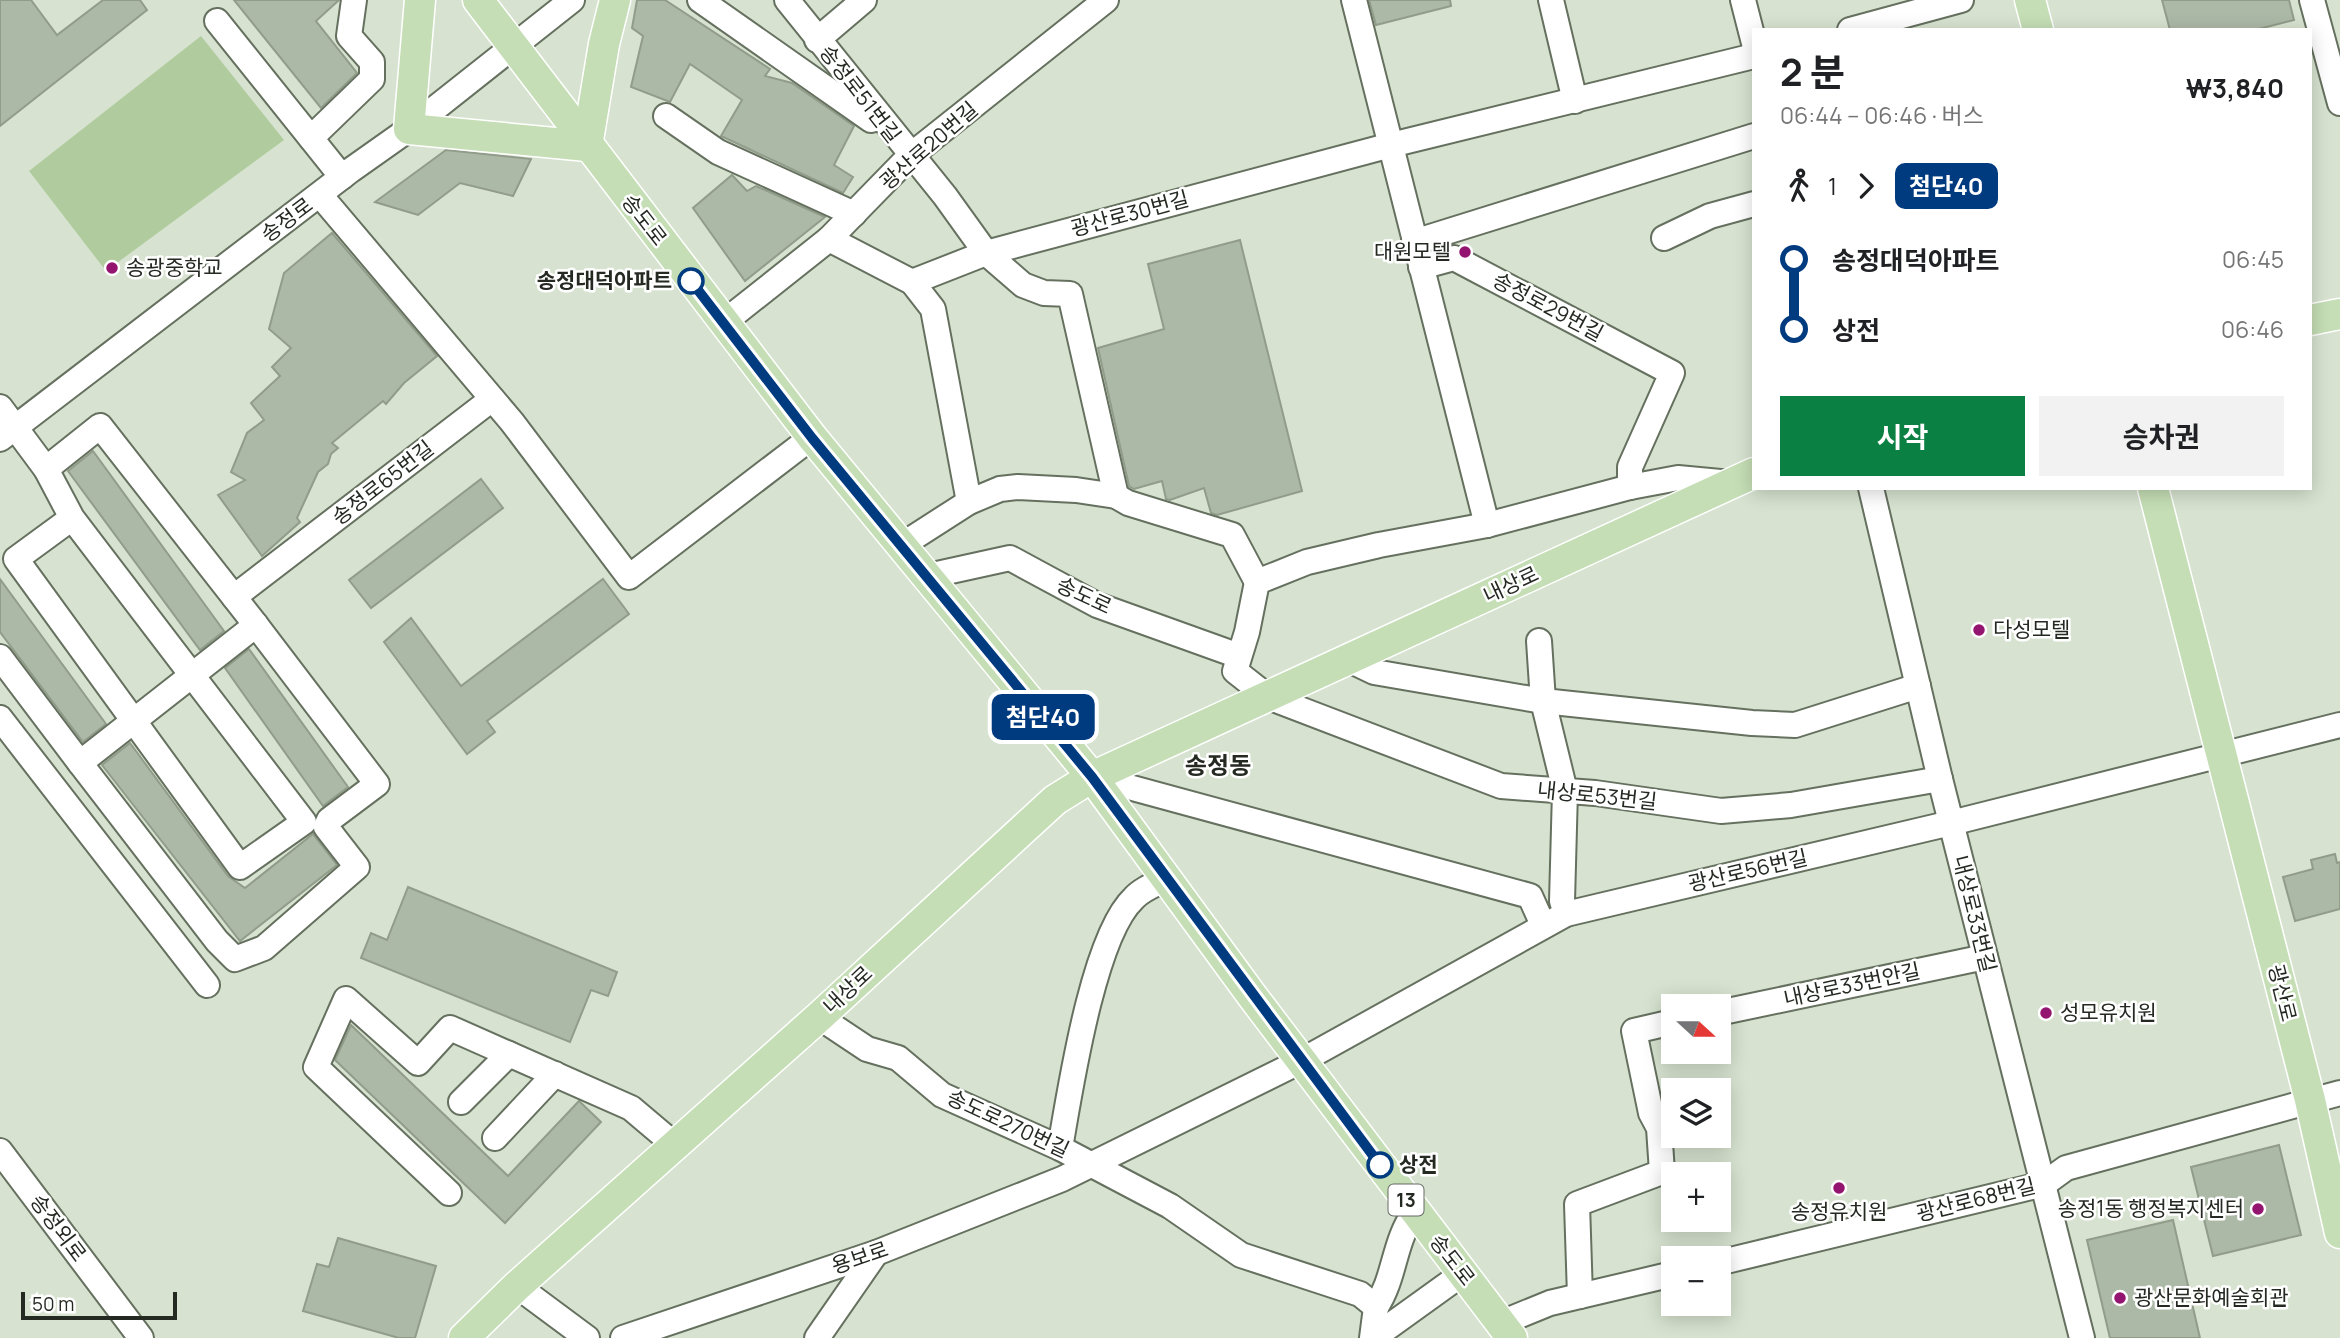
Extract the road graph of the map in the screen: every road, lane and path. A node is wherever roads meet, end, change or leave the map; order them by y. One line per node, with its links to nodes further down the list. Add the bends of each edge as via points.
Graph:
1 (354, 0): 29 (street, via 349,36 372,62 372,79)
2 (419, 0): 26 (main road)
3 (478, 0): 21 (main road, 송도로 / 13)
4 (572, 0): 21 (street, 송정로)
5 (615, 0): 31 (main road)
6 (700, 0): 27 (street)
7 (787, 0): 20 (street, 송정로51번길)
8 (864, 0): 20 (street)
9 (1106, 0): 32 (street, 광산로20번길)
10 (1354, 0): 30 (street)
11 (1551, 0): 23 (street)
12 (1743, 0): 19 (street)
13 (1961, 0): 17 (street)
14 (2030, 0): 18 (main road)
15 (2312, 0): 24 (street)
16 (217, 21): 29 (street)
17 (1857, 28)
18 (2037, 28)
19 (1752, 35)
20 (817, 40): 27 (street, 송정로51번길)
21 (514, 47): 26 (street, 송정로); 31 (main road, 송도로 / 13)
22 (1752, 57): 23 (street, 광산로30번길)
23 (1575, 102): 30 (street, 광산로30번길)
24 (2340, 103)
25 (666, 116): 36 (street, via 718,152)
26 (409, 129): 31 (main road); 33 (street, 송정로)
27 (894, 136): 32 (street, 송정로51번길)
28 (1752, 137): 39 (street)
29 (311, 138): 33 (street)
30 (1391, 145): 39 (street); 40 (street, 광산로30번길)
31 (587, 146): 45 (main road, 송도로 / 13)
32 (910, 156): 36 (street, 광산로20번길); 40 (street, 송정로51번길)
33 (342, 177): 34 (street, 송정로)
34 (320, 195): 46 (street); 48 (street, 송정로)
35 (1752, 205): 37 (street, via 1710,216)
36 (854, 214): 38 (street, 광산로20번길)
37 (1664, 238)
38 (829, 239): 42 (street); 45 (street, 광산로20번길)
39 (1414, 242): 41 (street)
40 (986, 253): 42 (street, 광산로30번길); 55 (street, 송정로51번길, via 1023,285 1044,293 1070,294)
41 (1420, 267): 52 (street, 송정로29번길, via 1454,258 1672,373 1630,467); 58 (street)
42 (912, 282): 56 (street, via 933,309)
43 (2340, 314): 44 (main road)
44 (2312, 320)
45 (723, 323): 49 (main road, 송도로 / 13)
46 (492, 399): 49 (street, via 629,577); 63 (street, 송정로65번길)
47 (0, 407): 48 (street)
48 (8, 434): 50 (street)
49 (812, 438): 59 (main road, 송도로 / 13)
50 (46, 469): 57 (street); 63 (street, via 100,426)
51 (1742, 478): 52 (street, via 1678,478); 68 (main road, 내상로)
52 (1630, 488): 58 (street)
53 (1871, 490): 70 (street, 내상로33번길)
54 (2154, 490): 76 (main road, 광산로)
55 (1116, 496): 56 (street, via 1018,487 985,492); 62 (street, via 1233,536)
56 (969, 502): 59 (street)
57 (72, 518): 60 (street); 69 (street)
58 (1487, 525): 62 (street, via 1307,562)
59 (902, 545): 61 (main road, 송도로 / 13)
60 (8, 550): 74 (street)
61 (928, 576): 66 (street, 송도로, via 1010,558 1097,605); 78 (main road, 송도로 / 13)
62 (1257, 582): 66 (street)
63 (234, 597): 64 (street)
64 (256, 625): 69 (street); 81 (street, via 377,783)
65 (1539, 641): 72 (street)
66 (1239, 656): 71 (street, via 1235,671)
67 (0, 657): 77 (street)
68 (1349, 660): 71 (main road, 내상로); 72 (street, via 1374,672)
69 (192, 675): 74 (street); 81 (street)
70 (1918, 686): 72 (street, via 1795,724); 79 (street, 내상로33번길)
71 (1268, 697): 78 (main road, 내상로); 80 (street, 내상로53번길, via 1501,786)
72 (1543, 701): 80 (street)
73 (0, 718): 87 (street)
74 (135, 721): 77 (street); 81 (street, via 240,867)
75 (2340, 725): 76 (street)
76 (2221, 753): 82 (street, 광산로56번길); 95 (main road, 광산로)
77 (80, 764): 81 (street, via 216,941 235,959 264,948 356,867 326,827)
78 (1092, 777): 83 (main road, 송도로 / 13); 85 (street, via 1530,896); 89 (main road, 내상로, via 1055,800)
79 (1940, 779): 80 (street, 내상로53번길, via 1791,805 1721,811); 82 (street, 내상로33번길)
80 (1565, 791): 84 (street, via 1562,901)
81 (316, 822)
82 (1951, 823): 84 (street, 광산로56번길); 86 (street, 내상로33번길)
83 (1166, 879): 92 (main road, 송도로 / 13); 99 (street, via 1132,899 1101,965 1088,1003)
84 (1566, 914): 85 (street, 광산로56번길)
85 (1543, 925): 92 (street, 광산로56번길)
86 (1985, 957): 88 (street, 내상로33번안길); 102 (street, 내상로33번길)
87 (208, 985)
88 (1731, 1010)
89 (819, 1017): 98 (main road, 내상로); 99 (street, 송도로270번길, via 867,1049 898,1058 942,1095)
90 (1661, 1025): 111 (street, via 1634,1031 1651,1112 1659,1128 1662,1172 1577,1204)
91 (509, 1054): 93 (street); 96 (street); 103 (street, via 450,1028 418,1063 345,999 316,1068)
92 (1303, 1060): 101 (street, 용보로); 104 (main road, 송도로 / 13)
93 (555, 1074): 97 (street); 98 (street, via 631,1108)
94 (2340, 1093): 95 (street, 광산로68번길)
95 (2310, 1100): 102 (street, 광산로68번길, via 2066,1168); 105 (main road, 광산로)
96 (461, 1102)
97 (495, 1138)
98 (676, 1146): 110 (main road, 내상로)
99 (1060, 1148): 101 (street, 송도로270번길)
100 (0, 1151): 114 (street, 송정외로)
101 (1091, 1165): 106 (street, 용보로); 112 (street, via 1170,1206 1241,1255 1360,1294)
102 (2044, 1184): 107 (street, 광산로68번길); 120 (street, 내상로33번길)
103 (449, 1192)
104 (1415, 1212): 108 (main road, 송도로 / 13); 112 (street, via 1401,1231 1388,1288)
105 (2340, 1233)
106 (876, 1253): 117 (street, 용보로); 118 (street)
107 (1731, 1259)
108 (1462, 1274): 113 (main road, 송도로 / 13); 119 (street)
109 (1661, 1276): 111 (street)
110 (517, 1286): 115 (main road, 내상로); 116 (street)
111 (1580, 1296): 113 (street, via 1550,1303)
112 (1376, 1307): 119 (street)
113 (1506, 1331)
114 (141, 1338)
115 (464, 1338)
116 (587, 1338)
117 (623, 1338)
118 (817, 1338)
119 (1373, 1338)
120 (2082, 1338)

